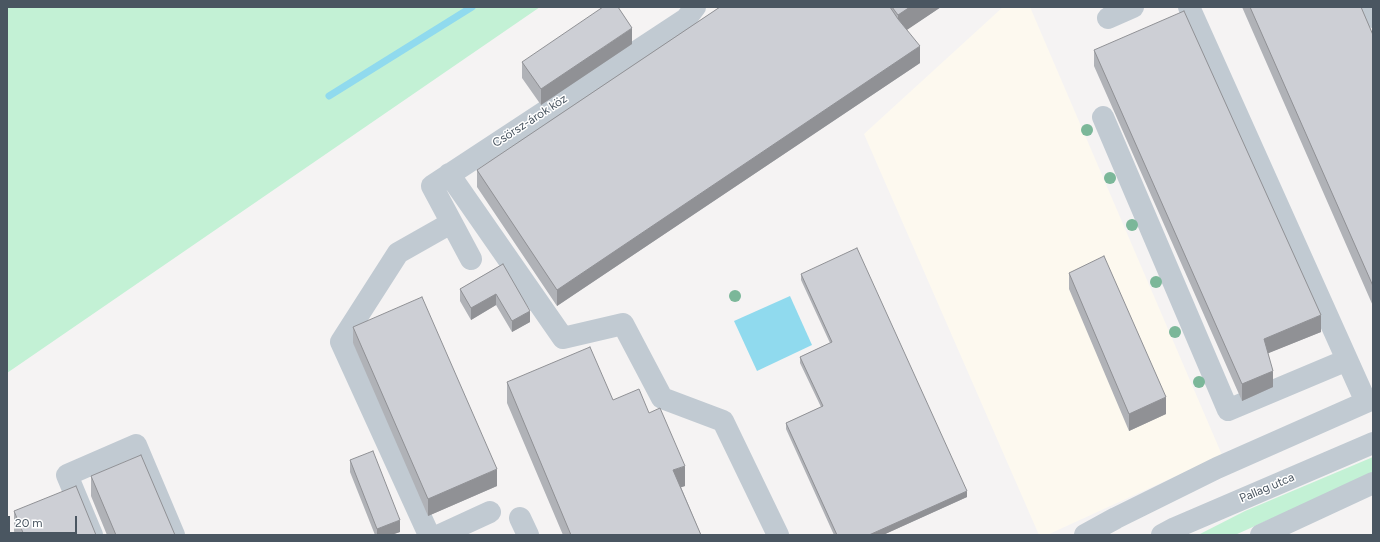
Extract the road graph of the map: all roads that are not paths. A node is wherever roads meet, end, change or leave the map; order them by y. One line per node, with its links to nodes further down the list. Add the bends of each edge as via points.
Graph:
1 (695, 7): 8 (street, Csörsz-árok köz, via 686,19)
2 (1133, 7): 6 (street)
3 (1189, 7): 11 (street)
4 (1369, 7): 5 (street)
5 (1373, 17)
6 (1108, 18)
7 (1103, 117): 11 (street, via 1228,410)
8 (449, 174): 9 (street, Csörsz-árok köz, via 432,186); 20 (street, via 563,338 623,324 662,398 724,421)
9 (451, 223): 10 (street, Csörsz-árok köz); 18 (street, via 398,253 341,342)
10 (471, 259)
11 (1347, 360): 12 (street)
12 (1370, 401): 21 (street, via 1217,468)
13 (1373, 443): 22 (street, Pallag utca)
14 (1373, 483): 23 (street)
15 (490, 512): 19 (street)
16 (92, 535): 17 (street, via 67,475 136,445)
17 (174, 535)
18 (429, 535)
19 (440, 535)
20 (778, 535)
21 (1085, 535)
22 (1162, 535)
23 (1261, 535)

